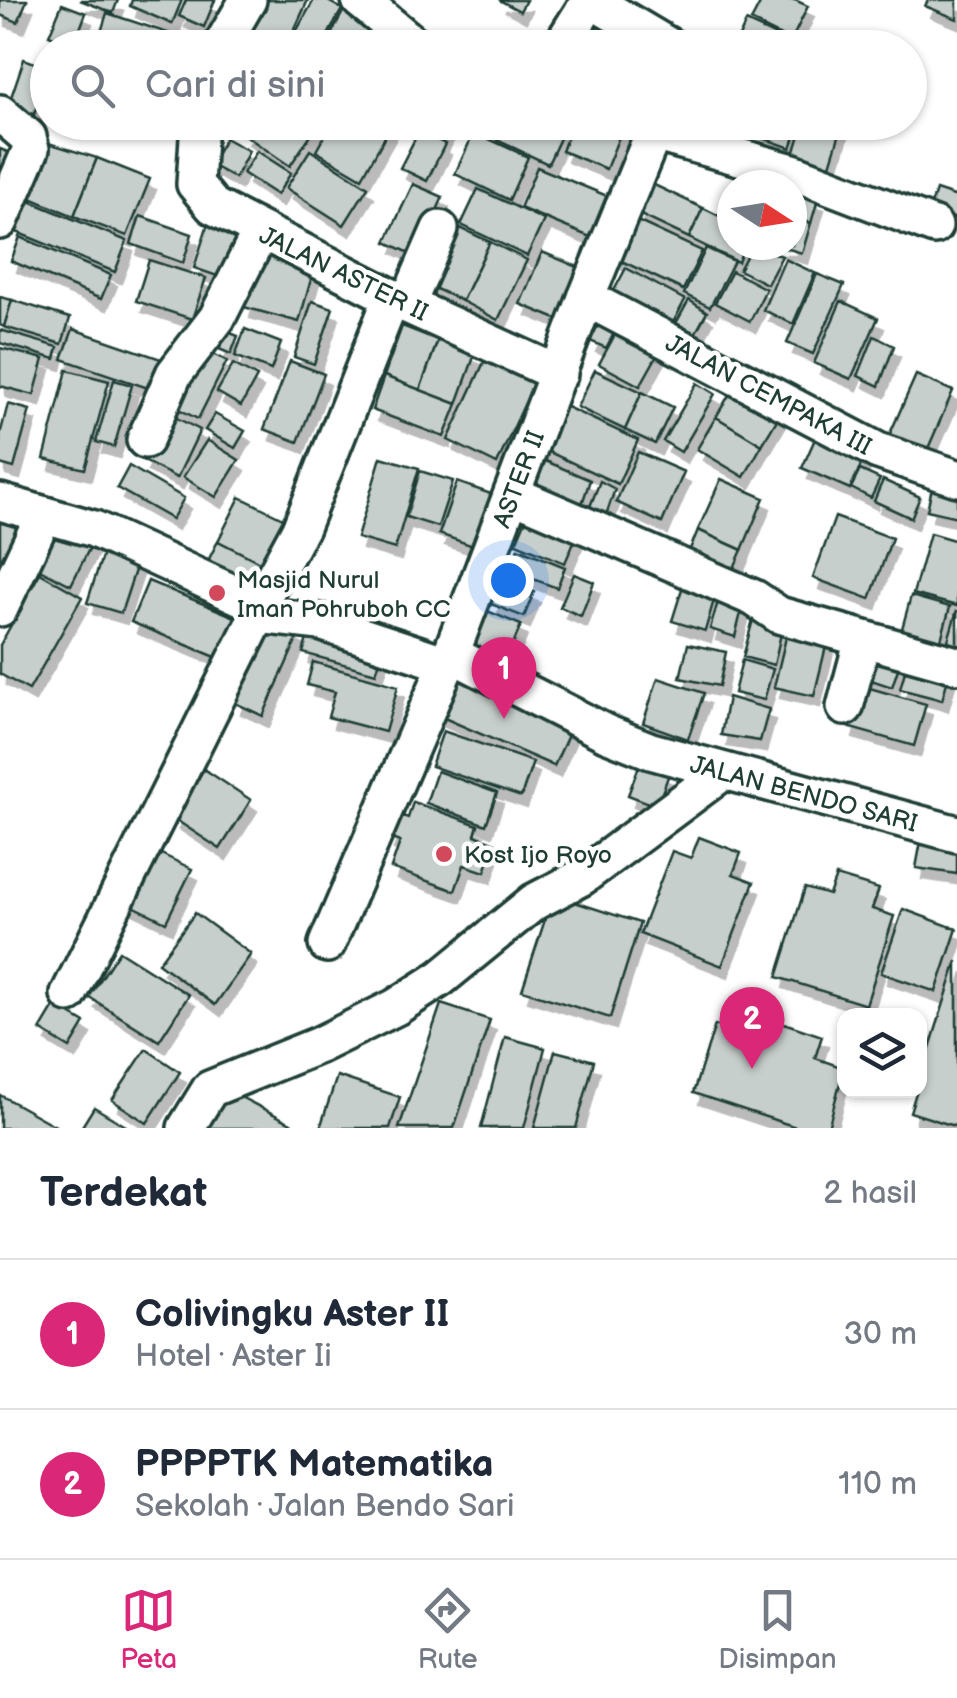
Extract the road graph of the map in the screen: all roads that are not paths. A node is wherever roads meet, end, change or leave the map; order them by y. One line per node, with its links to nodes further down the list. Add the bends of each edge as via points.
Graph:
1 (248, 0): 4 (street)
2 (360, 0): 5 (street)
3 (591, 0): 6 (street); 7 (street)
4 (230, 30)
5 (396, 30)
6 (572, 30)
7 (642, 30)
8 (0, 113): 12 (street, via 28,137 31,150)
9 (198, 140): 15 (street, JALAN ASTER II, via 195,184 213,206)
10 (650, 140): 16 (street, ASTER II)
11 (693, 140): 13 (street)
12 (0, 221)
13 (934, 226)
14 (440, 229): 17 (street)
15 (260, 234): 17 (street, JALAN ASTER II); 19 (street, via 217,318 174,374)
16 (586, 298): 18 (street, ASTER II); 20 (street, JALAN CEMPAKA III, via 878,452)
17 (400, 301): 18 (street, JALAN ASTER II); 25 (street)
18 (559, 374): 21 (street, ASTER II)
19 (146, 440)
20 (957, 478)
21 (512, 494): 26 (street, via 754,598 779,615); 27 (street, ASTER II)
22 (0, 502): 23 (street)
23 (44, 515): 24 (street); 25 (street, via 162,559)
24 (0, 608)
25 (257, 611): 27 (street, JALAN BENDO SARI); 33 (street)
26 (862, 639): 28 (street); 29 (street)
27 (449, 659): 30 (street, JALAN BENDO SARI, via 606,734); 32 (street, ASTER II)
28 (957, 664)
29 (845, 707)
30 (723, 772): 31 (street, JALAN BENDO SARI); 34 (street, via 396,1007 320,1046 210,1089)
31 (957, 834)
32 (328, 944)
33 (70, 994)
34 (186, 1128)

